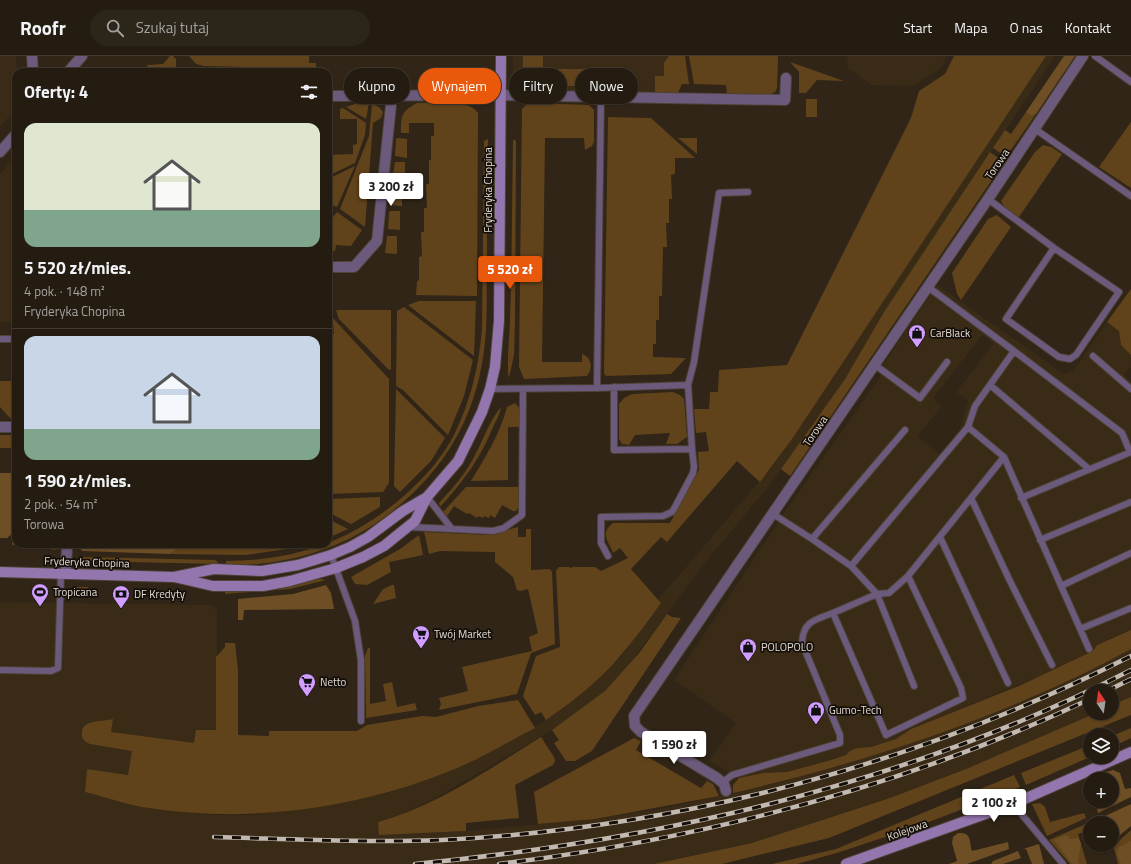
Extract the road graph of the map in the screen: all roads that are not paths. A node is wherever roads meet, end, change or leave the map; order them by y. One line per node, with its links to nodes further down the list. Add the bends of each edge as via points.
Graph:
1 (32, 56): 6 (street)
2 (82, 56): 7 (street)
3 (501, 56): 8 (street, Fryderyka Chopina)
4 (1083, 56): 19 (street, Torowa)
5 (1094, 56): 10 (lane)
6 (33, 68)
7 (72, 68)
8 (501, 68)
9 (786, 78): 15 (street, via 785,100)
10 (1131, 82)
11 (501, 94): 12 (street)
12 (575, 95)
13 (332, 96): 14 (street)
14 (344, 96)
15 (638, 97)
16 (391, 104): 26 (street, via 377,241 354,267)
17 (500, 104): 38 (street, Fryderyka Chopina, via 499,321 495,367)
18 (602, 104): 37 (lane)
19 (1035, 129): 23 (lane); 24 (street, Torowa)
20 (12, 138): 21 (street)
21 (0, 152)
22 (748, 192): 34 (lane, via 719,193 694,362)
23 (1131, 196)
24 (988, 199): 25 (lane); 27 (street, Torowa)
25 (1054, 248): 25 (lane, via 1119,292 1076,355 1070,359 1059,357 1006,319)
26 (332, 267)
27 (928, 287): 30 (lane); 33 (street, Torowa)
28 (12, 339): 29 (lane)
29 (0, 340)
30 (1014, 350): 35 (lane); 46 (lane, via 1122,433)
31 (1093, 356): 40 (lane)
32 (948, 362): 33 (lane, via 920,398)
33 (875, 365): 53 (street, Torowa)
34 (688, 385): 36 (lane); 45 (lane)
35 (990, 385): 43 (lane, via 975,406); 48 (lane)
36 (614, 387): 37 (lane); 45 (lane, via 614,450)
37 (597, 388): 39 (lane)
38 (490, 389): 39 (lane); 49 (street, Fryderyka Chopina, via 458,461)
39 (523, 389): 55 (lane, via 522,515 504,528 493,531)
40 (1131, 389)
41 (0, 427): 42 (street)
42 (12, 427)
43 (968, 427): 47 (lane); 63 (lane)
44 (905, 430): 57 (lane)
45 (692, 449): 62 (lane, via 693,473 672,512 662,516 601,516 601,543)
46 (1131, 452): 48 (lane)
47 (1004, 457): 50 (lane); 51 (lane)
48 (1089, 469): 51 (lane)
49 (427, 497): 54 (street, Fryderyka Chopina); 55 (lane); 61 (street, Fryderyka Chopina, via 368,537)
50 (971, 498): 56 (lane); 75 (lane)
51 (1021, 498): 58 (lane)
52 (1131, 502): 58 (lane)
53 (773, 514): 57 (lane); 81 (street, Torowa, via 634,716 635,726 640,732)
54 (409, 527): 55 (lane); 64 (street, Fryderyka Chopina, via 384,546)
55 (452, 529)
56 (940, 537): 67 (lane); 77 (lane)
57 (812, 539): 63 (lane)
58 (1040, 540): 69 (lane)
59 (66, 548): 66 (street)
60 (1131, 553): 69 (lane)
61 (331, 555): 64 (lane); 68 (street, Fryderyka Chopina, via 298,565 262,571 214,569)
62 (608, 556)
63 (851, 566): 70 (lane)
64 (336, 568): 68 (street, Fryderyka Chopina, via 263,586 213,586); 79 (lane, via 355,621 361,660)
65 (0, 572): 66 (street, Fryderyka Chopina)
66 (63, 574): 68 (street, Fryderyka Chopina); 76 (lane, via 58,668 51,671)
67 (908, 576): 70 (lane, via 889,593); 72 (lane, via 961,688 963,698 886,735)
68 (174, 577)
69 (1061, 586): 73 (lane)
70 (877, 594): 72 (lane); 78 (lane)
71 (1131, 608): 73 (lane)
72 (833, 613): 81 (lane, via 810,623 802,632 802,643 840,735 840,743 732,775)
73 (1080, 629): 74 (lane)
74 (1089, 650)
75 (1052, 665)
76 (0, 670)
77 (1008, 683)
78 (914, 686)
79 (360, 721)
80 (1131, 752): 82 (street, Kolejowa)
81 (724, 786)
82 (1013, 804): 83 (street, Kolejowa); 84 (lane)
83 (846, 864)
84 (1063, 864)

